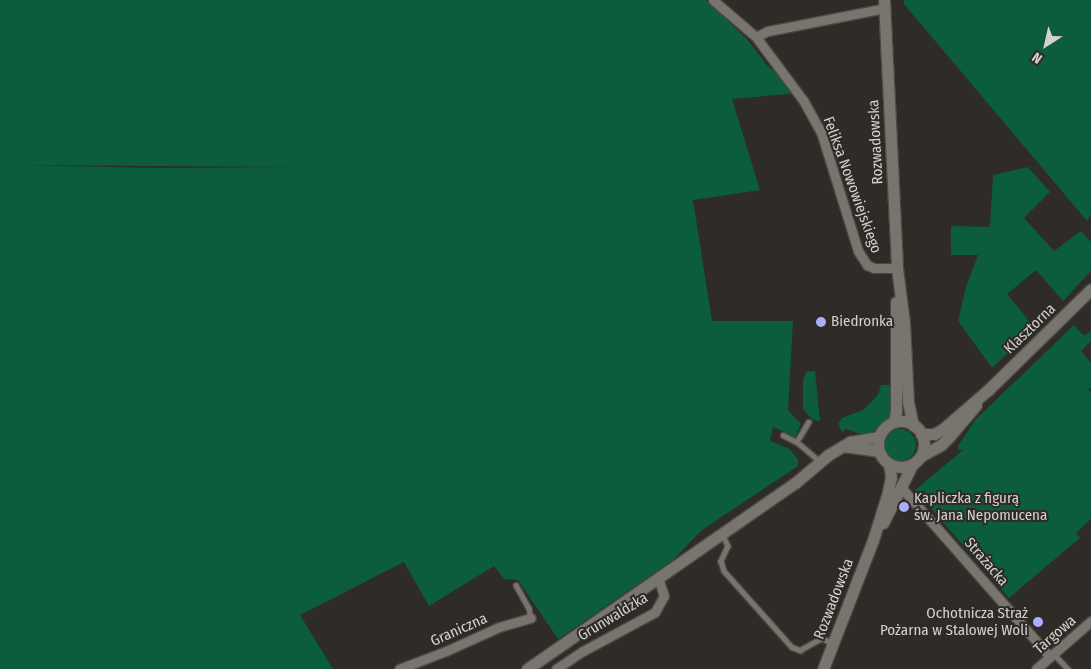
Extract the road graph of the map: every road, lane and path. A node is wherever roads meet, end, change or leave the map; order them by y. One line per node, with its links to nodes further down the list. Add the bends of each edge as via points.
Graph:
1 (713, 0): 3 (street, Feliksa Nowowiejskiego)
2 (884, 4): 3 (street, via 768,31); 4 (street, Rozwadowska)
3 (756, 38): 4 (street, Feliksa Nowowiejskiego, via 803,100 821,132 858,251 867,265)
4 (898, 272): 8 (street, Rozwadowska); 9 (street, Rozwadowska, via 908,402)
5 (1091, 289): 6 (street, Klasztorna)
6 (988, 390): 10 (street, Klasztorna, via 939,432); 16 (street, Klasztorna, via 950,437)
7 (809, 422): 13 (lane)
8 (894, 422): 9 (street); 12 (street, via 887,425)
9 (913, 425): 10 (street)
10 (921, 434): 16 (street, via 924,441)
11 (782, 435): 13 (lane)
12 (878, 437): 14 (street, via 858,439); 15 (street)
13 (797, 442): 17 (lane)
14 (843, 446): 15 (street); 17 (street)
15 (878, 451): 18 (street)
16 (921, 456): 19 (street)
17 (821, 462): 21 (street)
18 (889, 465): 19 (street, via 904,468); 22 (street, Rozwadowska, via 888,492)
19 (912, 465): 20 (street, Rozwadowska)
20 (900, 486): 22 (street, Rozwadowska); 28 (street, Strażacka)
21 (722, 534): 23 (street); 27 (lane, via 728,546 720,561 724,571 792,647 800,650 822,638)
22 (873, 540): 27 (street, Rozwadowska)
23 (658, 578): 29 (street, Grunwaldzka, via 664,596 655,612); 31 (street)
24 (516, 584): 25 (lane, via 529,608)
25 (530, 618): 30 (street, Graniczna)
26 (1091, 621): 28 (street, Targowa)
27 (833, 643): 33 (street, Rozwadowska)
28 (1052, 656): 34 (street, Targowa); 35 (lane, Strażacka)
29 (569, 665): 32 (street, Grunwaldzka)
30 (399, 669)
31 (528, 669)
32 (556, 669)
33 (823, 669)
34 (1036, 669)
35 (1068, 669)

